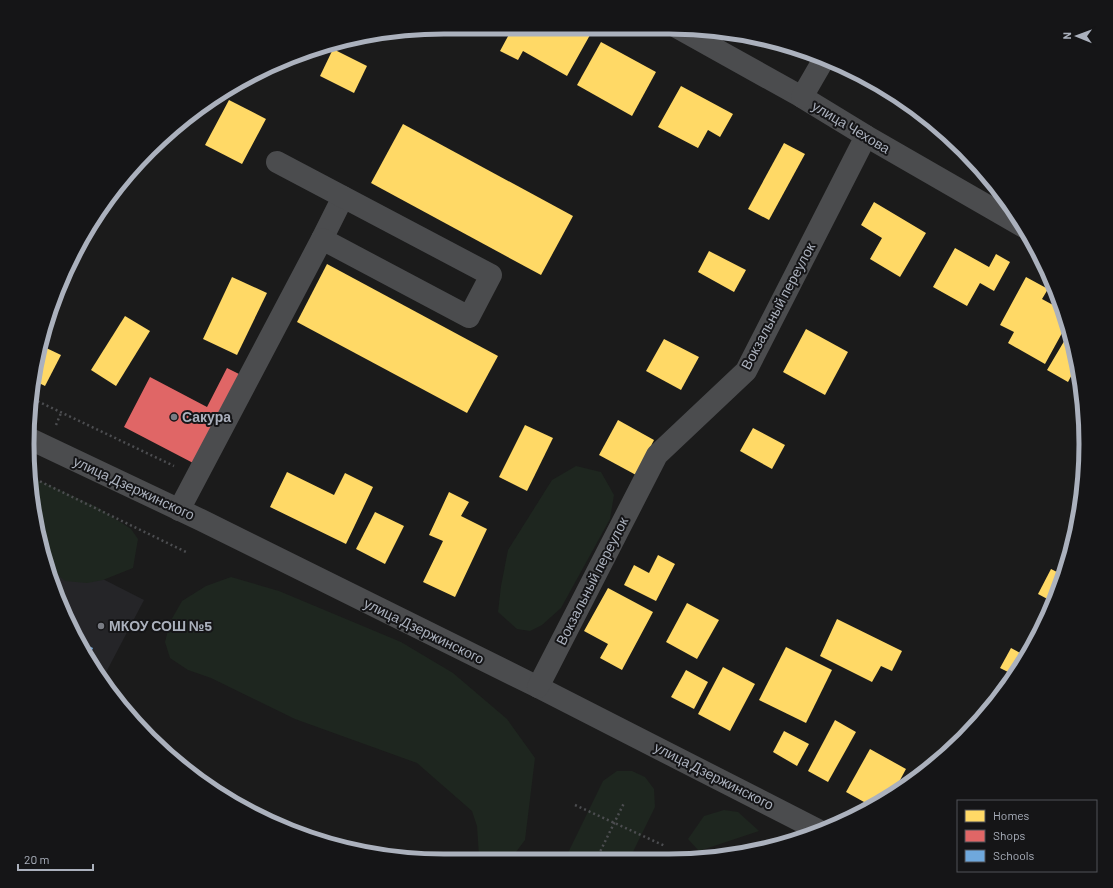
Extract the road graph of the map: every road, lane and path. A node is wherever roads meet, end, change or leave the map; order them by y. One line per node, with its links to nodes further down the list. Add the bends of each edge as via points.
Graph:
1 (690, 35): 3 (street, улица Чехова)
2 (821, 63): 3 (street)
3 (802, 97): 4 (street, улица Чехова)
4 (866, 136): 7 (street, улица Чехова); 15 (street, Вокзальный переулок, via 746,371 657,455)
5 (277, 162): 6 (street)
6 (343, 197): 8 (street); 8 (street, via 491,275 469,317)
7 (1012, 219)
8 (322, 239): 11 (street)
9 (37, 401): 11 (path)
10 (34, 441): 13 (street, улица Дзержинского)
11 (196, 477): 13 (street)
12 (36, 479): 14 (path)
13 (179, 510): 15 (street, улица Дзержинского)
14 (186, 552)
15 (538, 687): 19 (street, улица Дзержинского)
16 (624, 803): 18 (path)
17 (575, 804): 18 (path)
18 (614, 823): 20 (path); 21 (path)
19 (813, 828)
20 (665, 846)
21 (599, 854)

